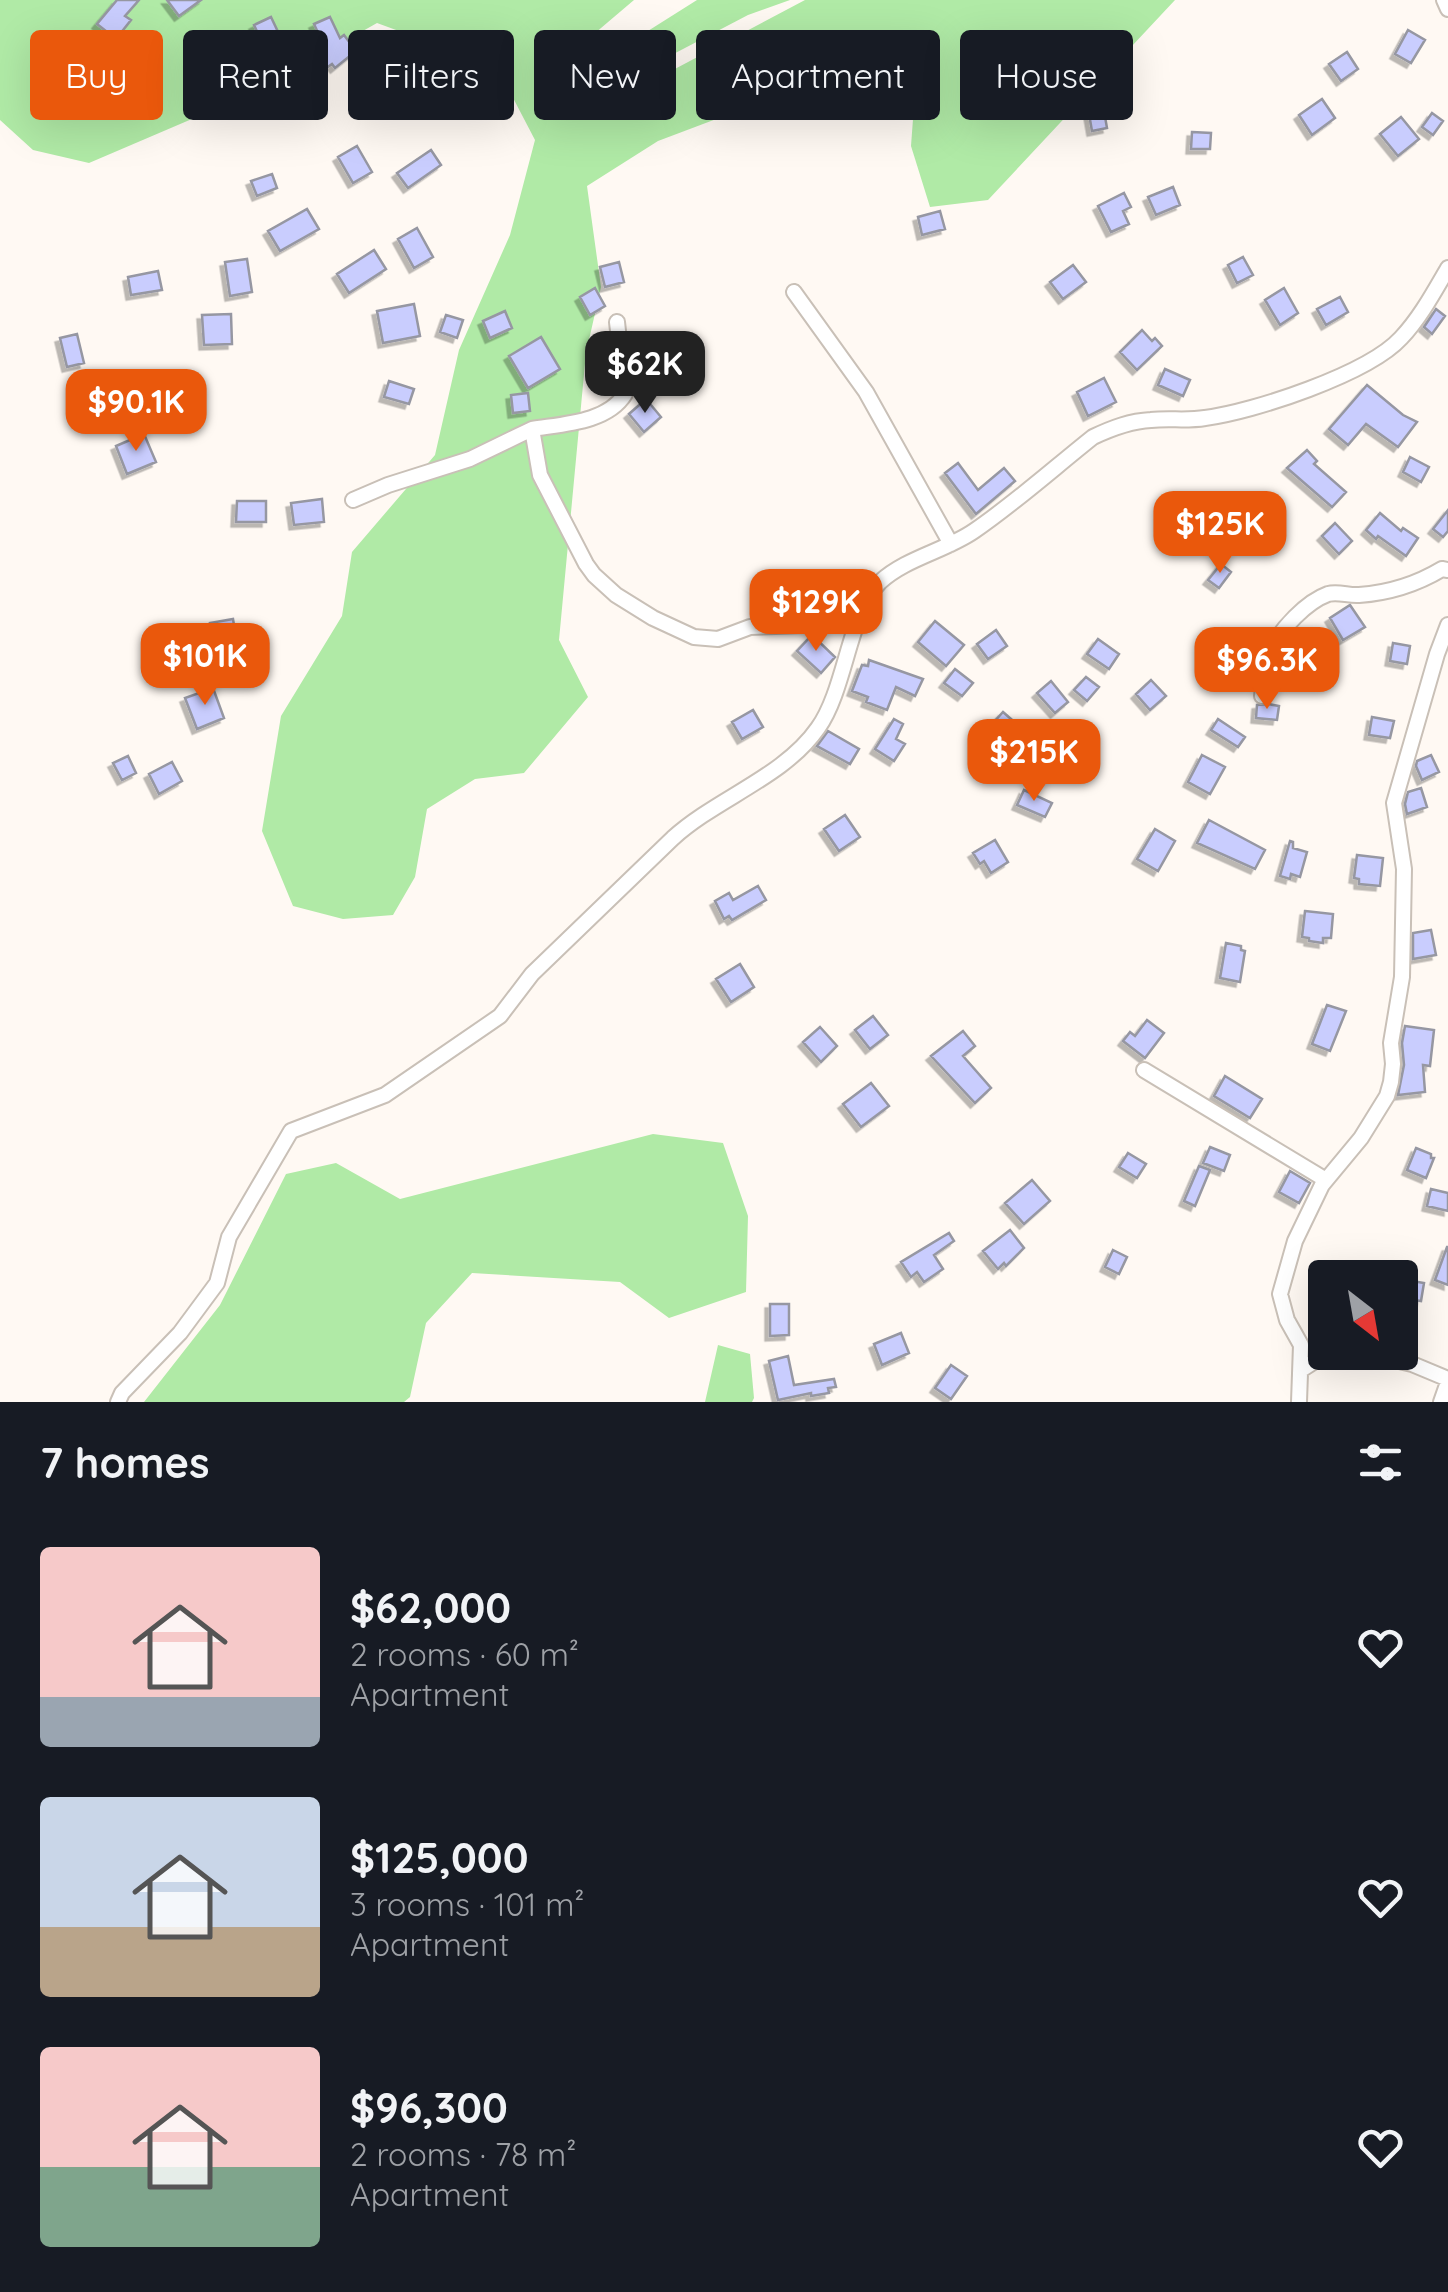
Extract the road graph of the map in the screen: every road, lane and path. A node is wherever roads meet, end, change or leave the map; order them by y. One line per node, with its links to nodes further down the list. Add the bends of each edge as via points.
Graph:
1 (1444, 0): 2 (street)
2 (1448, 9)
3 (1448, 268): 8 (street, via 1402,338 1360,366 1222,416 1112,427)
4 (794, 292): 8 (street, via 866,392)
5 (617, 322): 6 (street, via 622,400 598,415)
6 (532, 429): 7 (street, via 470,459); 10 (street, via 540,475 586,564 616,595 653,618 718,639 750,627 804,624)
7 (352, 500)
8 (952, 544): 10 (street, via 892,573)
9 (1448, 570): 12 (street, via 1406,586 1326,595 1311,605 1270,651)
10 (863, 610): 21 (street, via 831,704 806,743 682,830 532,974 500,1016 385,1095 291,1131 230,1236 217,1283)
11 (1448, 625): 14 (street, via 1394,803 1404,868 1391,1082 1361,1138)
12 (1262, 696)
13 (1144, 1070): 14 (street)
14 (1326, 1180): 15 (street, via 1295,1241 1280,1294)
15 (1300, 1346): 16 (street); 19 (street)
16 (1308, 1347)
17 (1308, 1365): 19 (street)
18 (1418, 1367): 20 (street)
19 (1301, 1370): 22 (street)
20 (1448, 1380): 23 (street)
21 (118, 1402)
22 (1300, 1402)
23 (1441, 1402)

